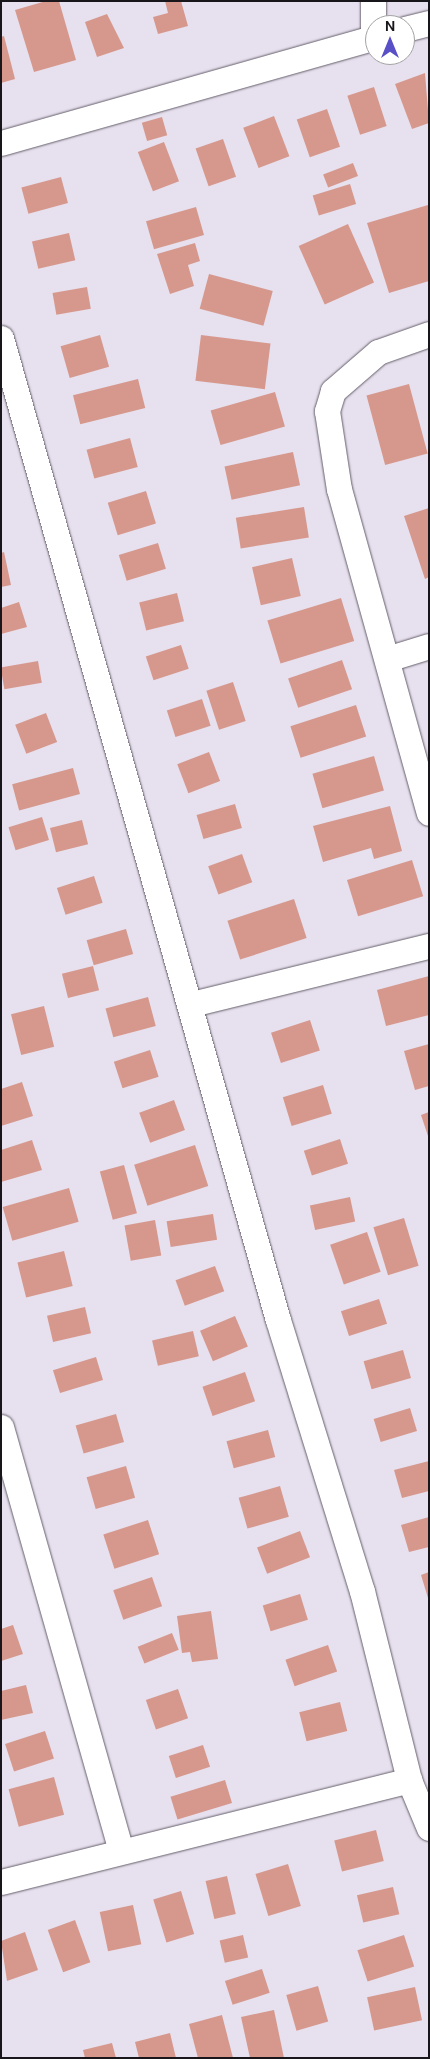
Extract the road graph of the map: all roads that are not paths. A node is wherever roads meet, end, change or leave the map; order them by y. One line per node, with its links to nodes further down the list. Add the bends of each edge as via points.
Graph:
1 (373, 1): 2 (street)
2 (373, 15)
3 (429, 23): 4 (street)
4 (415, 26)
5 (365, 40): 6 (street)
6 (1, 143)
7 (429, 334): 10 (street, via 378,352 333,391 327,411 339,489)
8 (1, 338): 13 (street)
9 (429, 646): 10 (street)
10 (387, 659): 11 (street)
11 (429, 813)
12 (429, 946): 13 (street)
13 (192, 1004): 15 (street, via 278,1320 362,1591)
14 (1, 1427): 17 (street)
15 (409, 1780): 16 (street); 17 (street)
16 (429, 1828)
17 (121, 1850): 18 (street)
18 (1, 1882)

